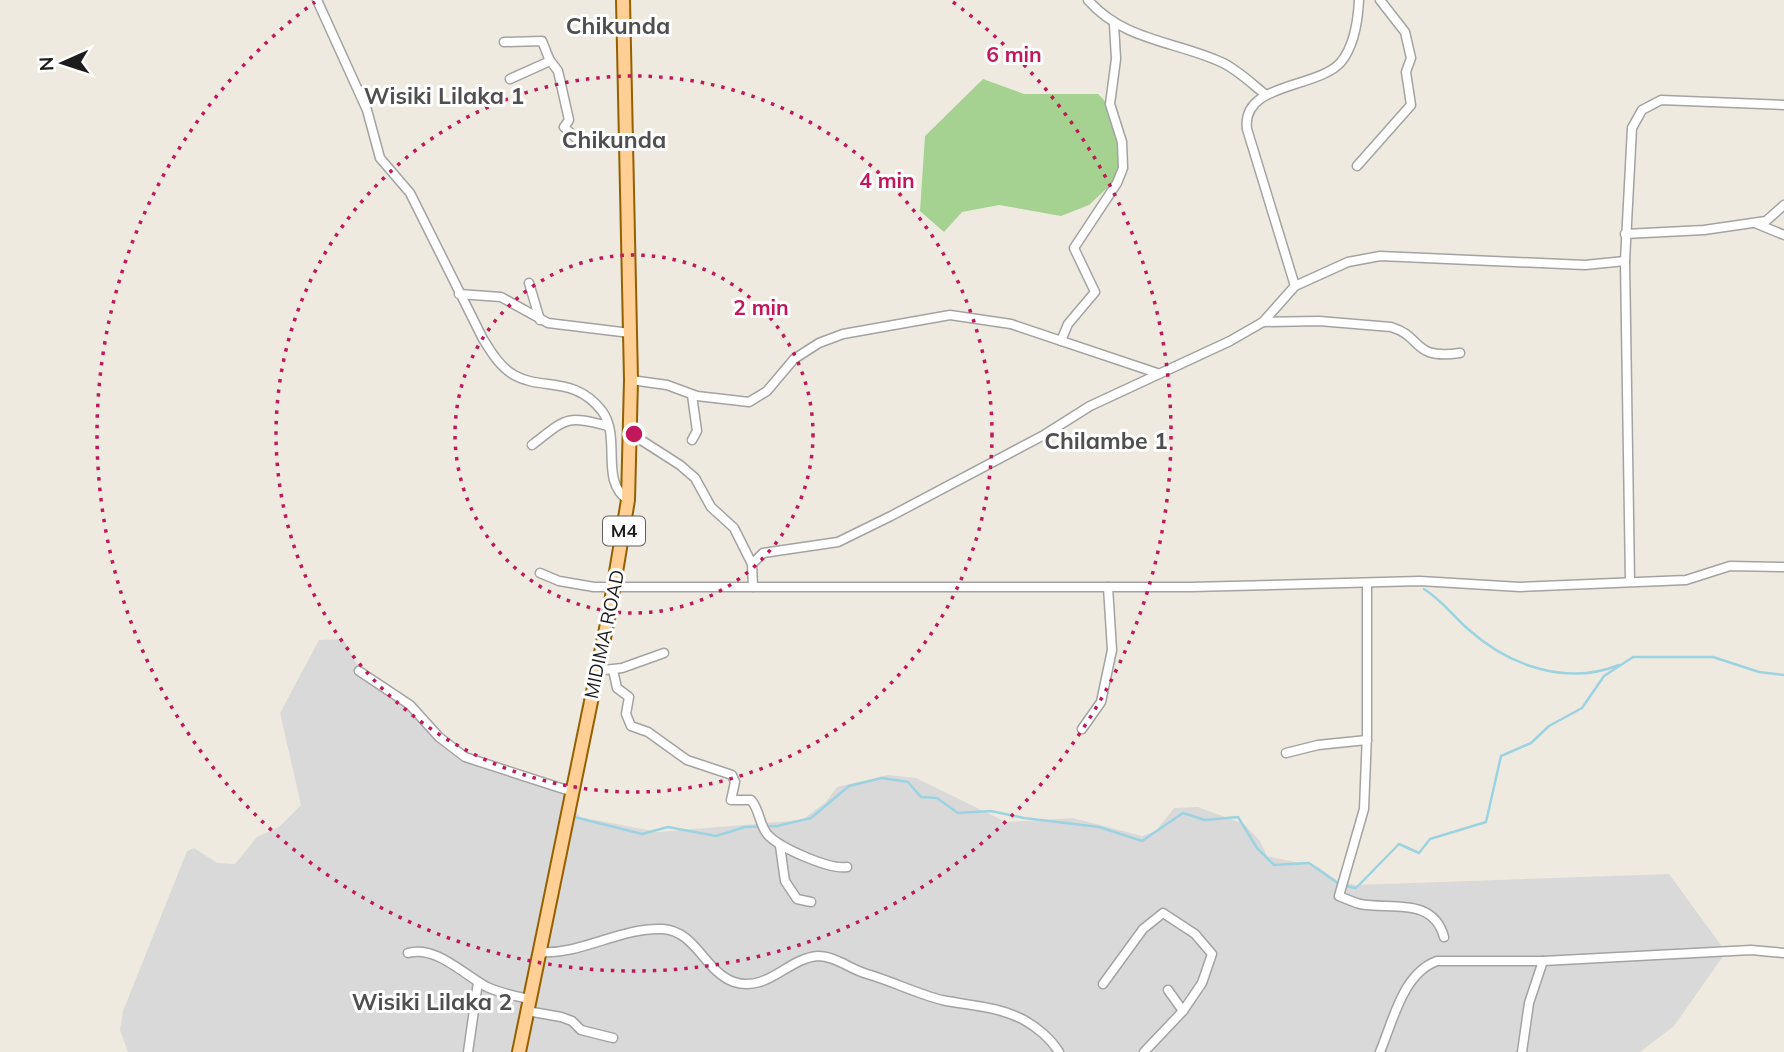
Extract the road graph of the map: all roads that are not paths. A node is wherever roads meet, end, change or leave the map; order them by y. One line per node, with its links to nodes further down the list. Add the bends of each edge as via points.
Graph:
1 (317, 0): 21 (street, via 368,110 380,158 410,193)
2 (623, 0): 12 (main road, MIDIMA ROAD / M4)
3 (1088, 0): 6 (street)
4 (1359, 0): 10 (street, via 1353,39 1341,62)
5 (1380, 0): 13 (street, via 1405,32 1411,58 1406,72 1411,104)
6 (1114, 24): 10 (street, via 1222,62); 25 (street, via 1116,59 1110,104 1122,142 1123,168 1074,248 1095,292 1068,324)
7 (504, 42): 8 (street, via 541,41)
8 (548, 59): 9 (street); 12 (street, via 558,71 569,120 564,127 579,141)
9 (510, 79)
10 (1266, 95): 20 (street, via 1248,112 1247,129)
11 (1784, 105): 16 (street, via 1661,100 1642,110 1632,128 1628,155)
12 (626, 142): 24 (main road, MIDIMA ROAD / M4)
13 (1357, 166)
14 (1784, 205): 15 (street, via 1773,217)
15 (1755, 223): 16 (street); 17 (street)
16 (1625, 234): 18 (street)
17 (1784, 235)
18 (1625, 261): 20 (street, via 1585,265 1380,256 1348,262); 38 (street)
19 (529, 283): 22 (street)
20 (1296, 286): 23 (street)
21 (459, 294): 22 (street, via 501,298); 30 (street, via 483,339 506,369 517,377 572,389 597,406)
22 (540, 320): 24 (street)
23 (1263, 322): 26 (street, via 1391,327 1432,355); 27 (street)
24 (629, 333): 28 (main road, MIDIMA ROAD / M4)
25 (1062, 341): 27 (street); 29 (street, via 986,319 931,316 819,343 794,359 767,391 749,402)
26 (1460, 353)
27 (1157, 373): 35 (street, via 1076,412 1044,435 846,538 763,553)
28 (631, 380): 29 (street, via 667,385); 31 (main road, MIDIMA ROAD / M4)
29 (692, 395): 32 (street, via 698,431)
30 (608, 426): 33 (street, via 575,418); 34 (street, via 614,484)
31 (630, 433): 34 (main road, MIDIMA ROAD / M4); 35 (street, via 689,471 711,507 734,528)
32 (692, 440)
33 (532, 444)
34 (628, 500): 40 (main road, MIDIMA ROAD / M4)
35 (752, 564): 41 (street)
36 (1784, 567): 38 (street, via 1730,566 1686,580)
37 (540, 573): 40 (street, via 581,586)
38 (1630, 581): 39 (street, via 1520,587)
39 (1367, 583): 42 (street); 48 (street)
40 (615, 584): 41 (street); 46 (main road, MIDIMA ROAD / M4)
41 (753, 587): 42 (street)
42 (1108, 587): 47 (street, via 1112,650 1101,702)
43 (664, 653): 44 (street)
44 (614, 670): 46 (street); 51 (street, via 617,688 629,697 626,714 631,726 648,732 687,760 732,775 731,800 751,800 766,833)
45 (359, 671): 50 (street, via 410,705 465,757)
46 (595, 671): 50 (main road, MIDIMA ROAD / M4)
47 (1082, 729)
48 (1367, 740): 49 (street); 54 (street, via 1364,809 1339,896 1361,904 1405,905 1433,918)
49 (1286, 754)
50 (573, 792): 55 (main road, MIDIMA ROAD / M4)
51 (780, 846): 52 (street, via 832,869); 53 (street, via 785,881 797,899)
52 (847, 867)
53 (811, 902)
54 (1444, 937)
55 (539, 952): 62 (main road, MIDIMA ROAD / M4); 67 (street, via 565,952 664,929 683,937 724,976 741,983 763,981 807,957 827,957 852,970 941,999 1001,1010 1033,1026)
56 (408, 953): 59 (street, via 422,952 443,960)
57 (1784, 953): 58 (street, via 1731,951)
58 (1543, 961): 69 (street, via 1446,960 1425,965 1414,975); 70 (street, via 1529,1003)
59 (478, 982): 62 (street); 65 (street)
60 (1103, 984): 63 (street, via 1143,929 1163,913 1195,934 1212,954 1202,983)
61 (1168, 990): 63 (street)
62 (528, 1005): 64 (street, via 570,1020 581,1030); 66 (main road, MIDIMA ROAD / M4)
63 (1183, 1011): 68 (street)
64 (613, 1038)
65 (468, 1052)
66 (519, 1052)
67 (1059, 1052)
68 (1144, 1052)
69 (1380, 1052)
70 (1522, 1052)

